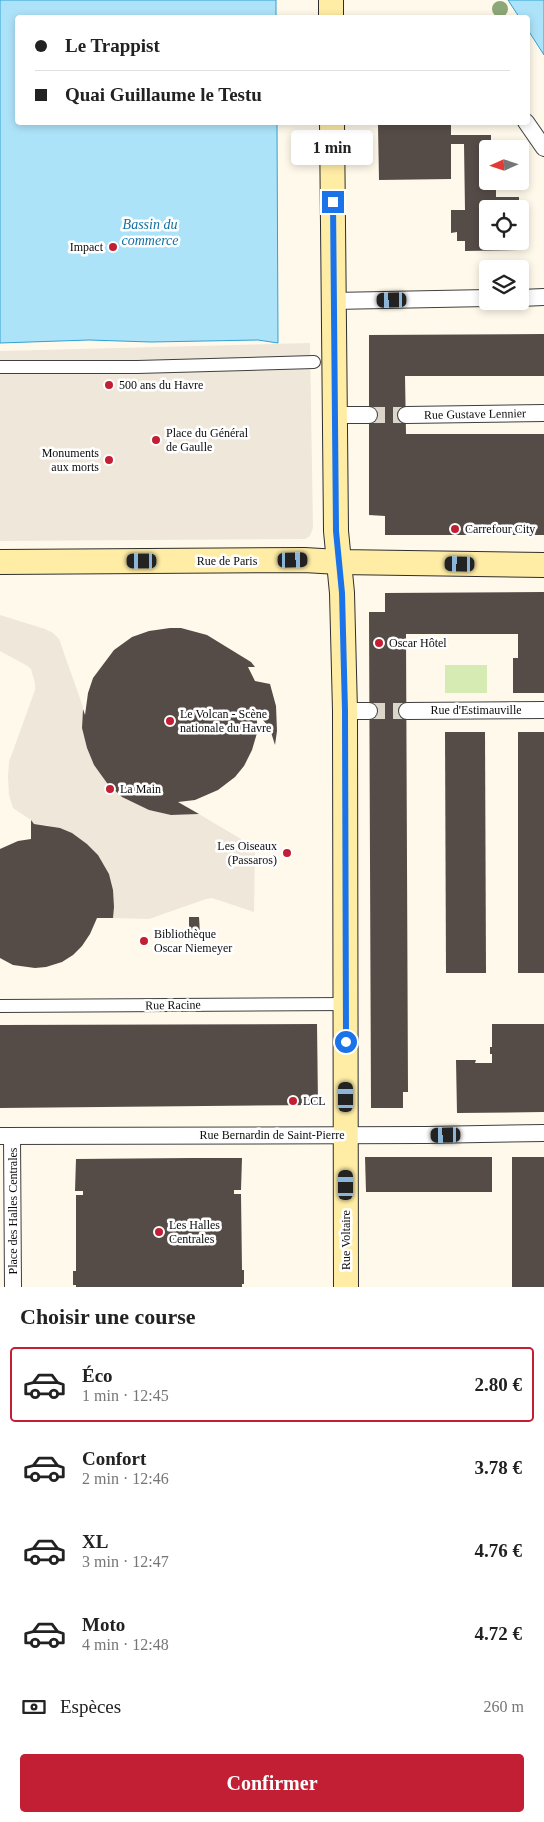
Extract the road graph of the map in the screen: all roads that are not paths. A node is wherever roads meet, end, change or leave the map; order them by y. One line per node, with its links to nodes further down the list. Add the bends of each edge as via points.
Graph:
1 (331, 0): 2 (main road)
2 (332, 15)
3 (332, 125): 9 (main road, Rue Voltaire)
4 (528, 125): 5 (street)
5 (544, 148)
6 (544, 297): 8 (street)
7 (479, 298): 9 (street)
8 (529, 298)
9 (334, 300): 13 (main road, Rue Voltaire)
10 (314, 362): 11 (street)
11 (0, 367)
12 (544, 413): 15 (street, Rue Gustave Lennier)
13 (334, 415): 14 (street); 17 (main road, Rue Voltaire)
14 (369, 415)
15 (406, 415)
16 (0, 562): 17 (main road, Rue de Paris)
17 (339, 562): 18 (main road, Rue de Paris); 21 (main road, Rue Voltaire)
18 (544, 565)
19 (407, 710): 20 (street, Rue d'Estimauville)
20 (544, 710)
21 (345, 711): 22 (street); 23 (main road, Rue Voltaire)
22 (369, 711)
23 (346, 1004): 24 (street, Rue Racine); 26 (main road, Rue Voltaire)
24 (0, 1006)
25 (544, 1133): 26 (street, Rue Bernardin de Saint-Pierre)
26 (346, 1135): 27 (street, Rue Bernardin de Saint-Pierre); 29 (main road, Rue Voltaire)
27 (6, 1136): 28 (street, Place des Halles Centrales)
28 (13, 1287)
29 (346, 1287)

